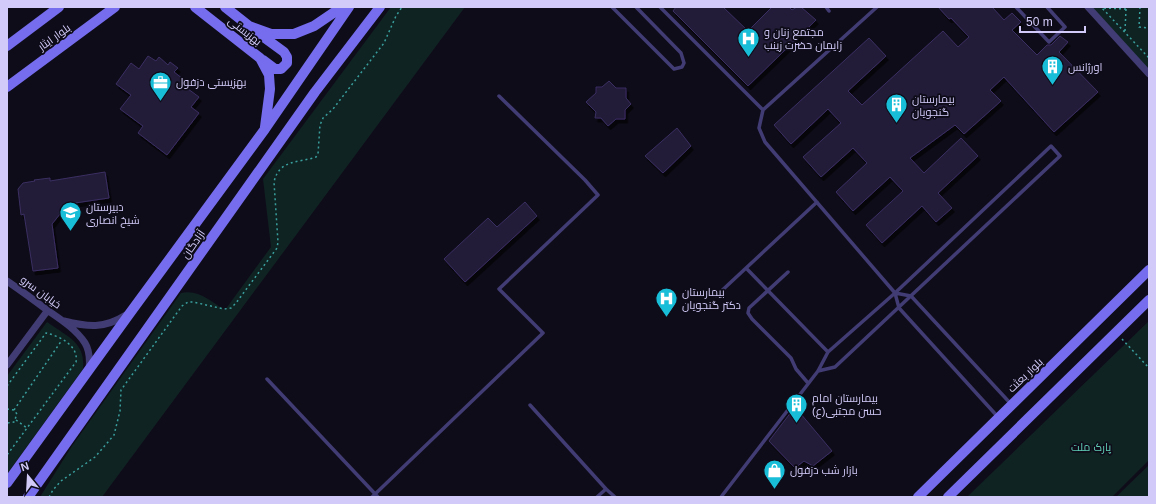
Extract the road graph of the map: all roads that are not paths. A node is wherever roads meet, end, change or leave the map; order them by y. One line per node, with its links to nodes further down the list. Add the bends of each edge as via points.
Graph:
1 (59, 7): 18 (main road, بلوار ایثار)
2 (115, 7): 21 (main road, بلوار ایثار)
3 (195, 7): 19 (main road, بهزیستی)
4 (225, 7): 17 (main road)
5 (342, 7): 17 (main road, via 314,26 294,34 271,34)
6 (349, 7): 24 (main road, آزادگان)
7 (380, 7): 51 (main road, آزادگان, via 315,92)
8 (612, 7): 15 (lane, via 674,69 682,67 684,63 681,53)
9 (660, 7): 23 (lane)
10 (826, 7): 16 (lane)
11 (877, 7): 23 (lane)
12 (1016, 7): 13 (lane, via 1049,42 1065,28)
13 (1047, 7)
14 (1088, 7): 20 (street)
15 (638, 8)
16 (829, 11)
17 (249, 26): 19 (main road, via 284,52 287,63 281,69 275,69)
18 (7, 46)
19 (260, 58): 24 (main road, بهزیستی, via 270,82)
20 (1149, 74)
21 (7, 87)
22 (499, 96): 50 (lane, via 598,194 498,289 543,333)
23 (763, 110): 25 (lane, via 759,128 765,142)
24 (265, 129): 37 (main road, آزادگان)
25 (817, 202): 26 (lane); 31 (lane)
26 (746, 268): 30 (lane); 32 (lane)
27 (1149, 270): 46 (main road, بلوار بعثت)
28 (788, 272): 30 (lane)
29 (7, 281): 36 (street, خیابان سرو)
30 (768, 290): 39 (lane); 44 (lane, via 749,308 748,313 791,358 796,369)
31 (895, 293): 33 (lane); 33 (lane, via 1050,146 1060,156); 35 (lane); 39 (lane)
32 (716, 296)
33 (911, 296): 35 (lane); 46 (lane)
34 (1149, 300): 56 (main road)
35 (899, 308): 42 (lane, via 835,367); 47 (lane)
36 (48, 310): 38 (street, خیابان سرو); 40 (street)
37 (130, 313): 38 (street, خیابان سرو, via 97,326); 41 (main road, آزادگان)
38 (63, 321): 41 (street, خیابان سرو, via 85,343 90,358)
39 (828, 352): 42 (lane)
40 (7, 364)
41 (89, 370): 48 (main road, آزادگان)
42 (818, 371): 44 (lane)
43 (267, 379): 50 (lane)
44 (808, 383): 54 (lane)
45 (530, 405): 49 (lane)
46 (1012, 405): 47 (main road, بلوار بعثت)
47 (999, 418): 55 (main road, بلوار بعثت)
48 (7, 483)
49 (606, 489): 52 (lane); 53 (lane)
50 (375, 496)
51 (28, 497)
52 (597, 497)
53 (614, 497)
54 (721, 497)
55 (918, 497)
56 (948, 497)

